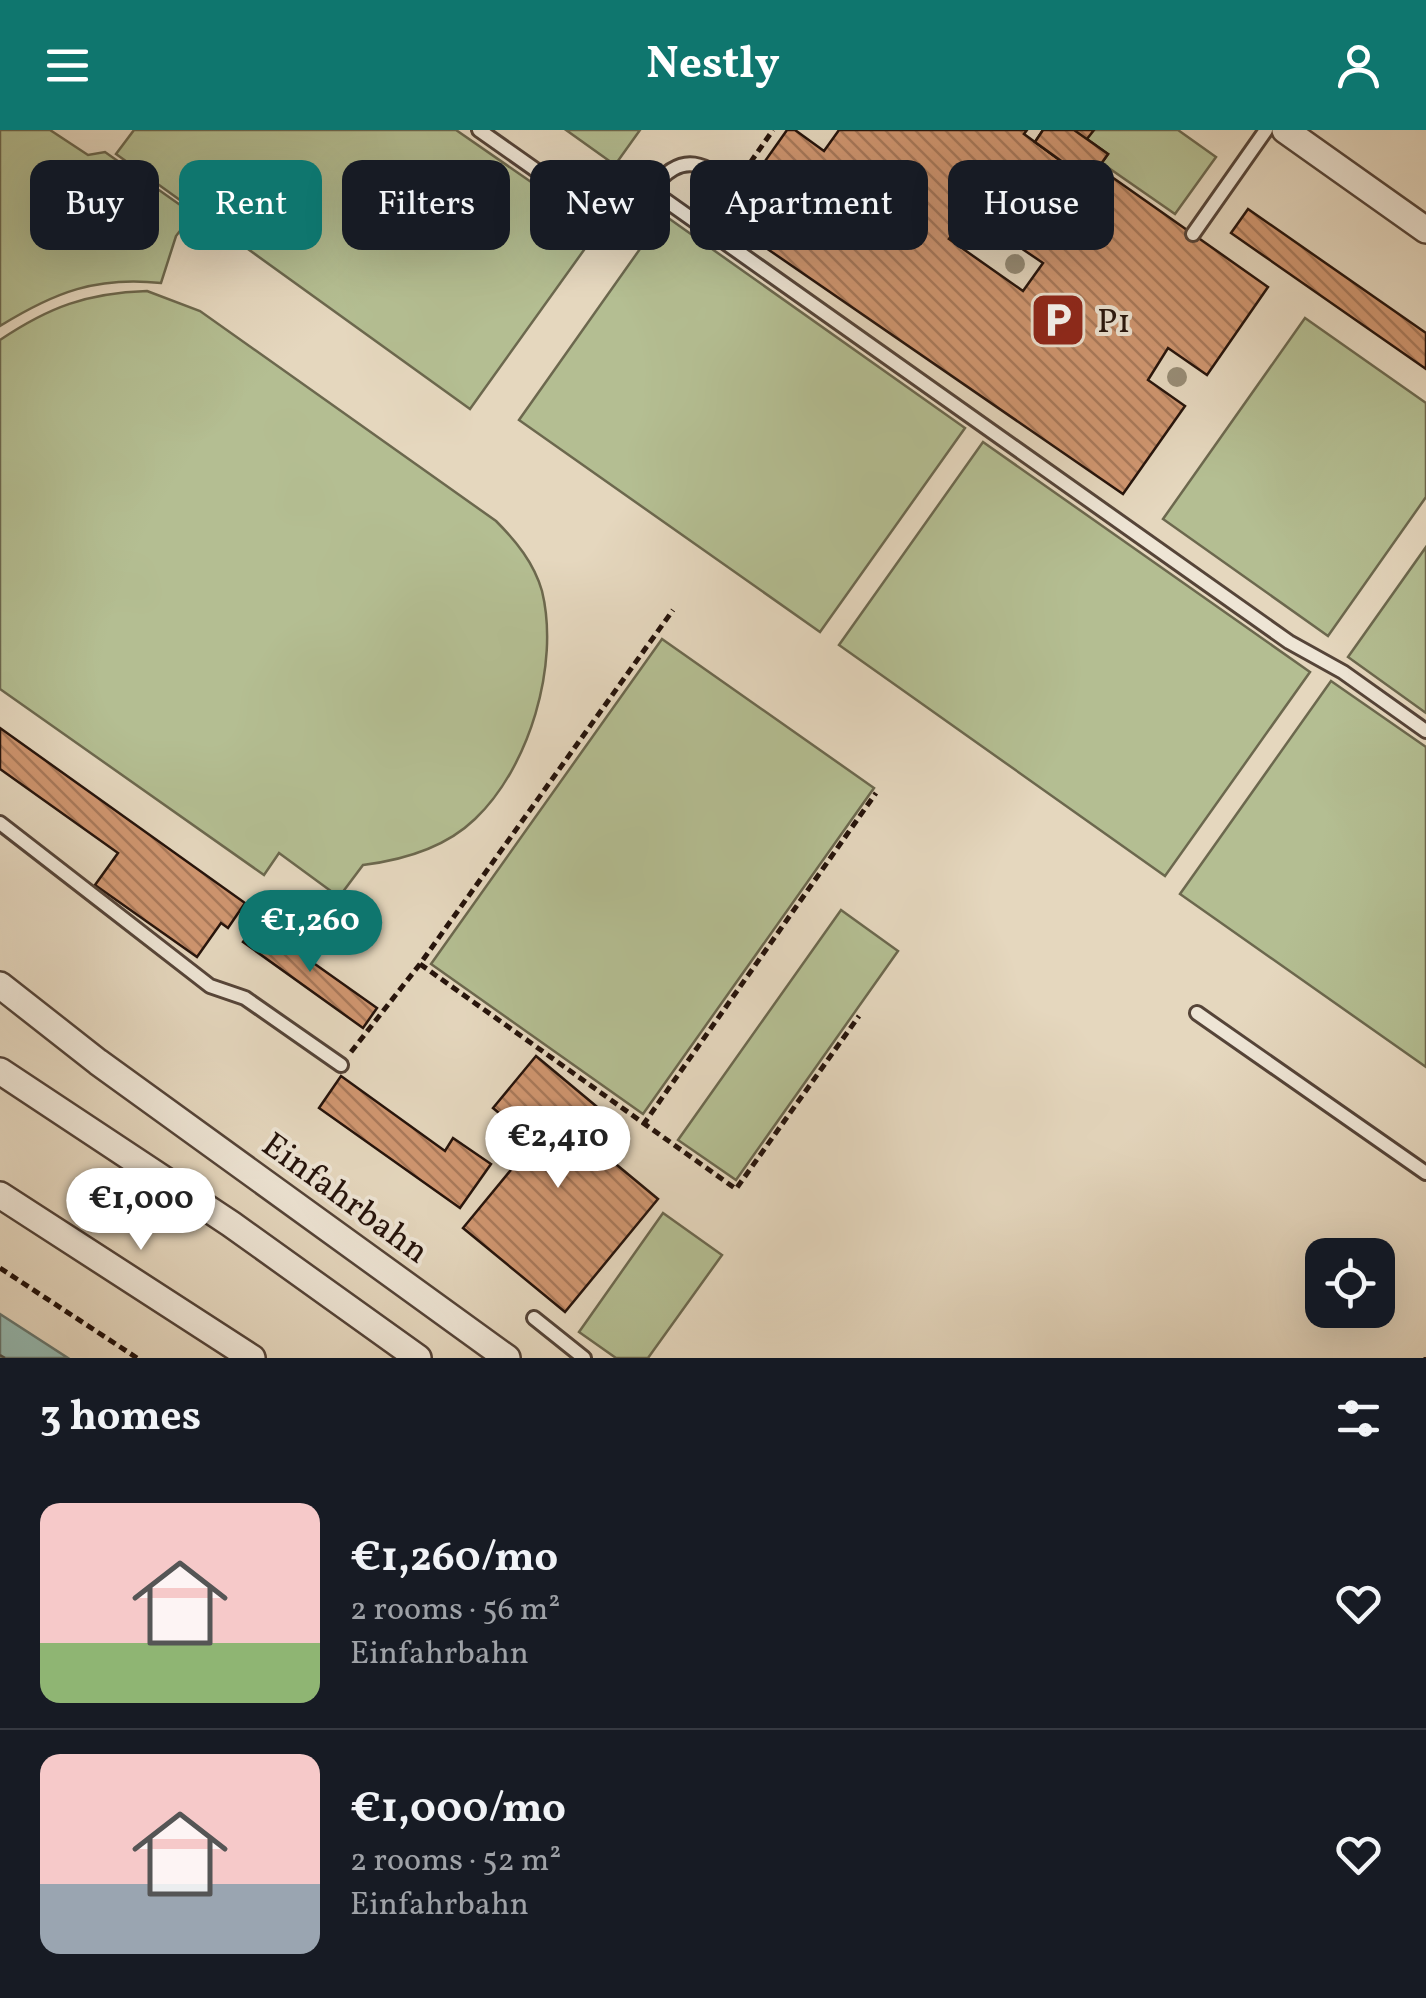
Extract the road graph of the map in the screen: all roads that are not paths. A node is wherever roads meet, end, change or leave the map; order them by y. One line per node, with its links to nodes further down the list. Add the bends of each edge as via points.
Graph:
1 (479, 130): 4 (lane)
2 (1266, 130): 7 (lane)
3 (1284, 130): 6 (street)
4 (530, 166)
5 (670, 204): 8 (lane, via 1289,642)
6 (1426, 230)
7 (1193, 234)
8 (1426, 731)
9 (0, 823): 12 (lane, via 210,986 245,998)
10 (0, 985): 19 (street, Einfahrbahn)
11 (1197, 1013): 14 (lane)
12 (342, 1065)
13 (0, 1071): 18 (street)
14 (1426, 1173)
15 (0, 1195): 17 (street)
16 (534, 1318): 20 (lane)
17 (252, 1358)
18 (418, 1358)
19 (507, 1358)
20 (584, 1358)

